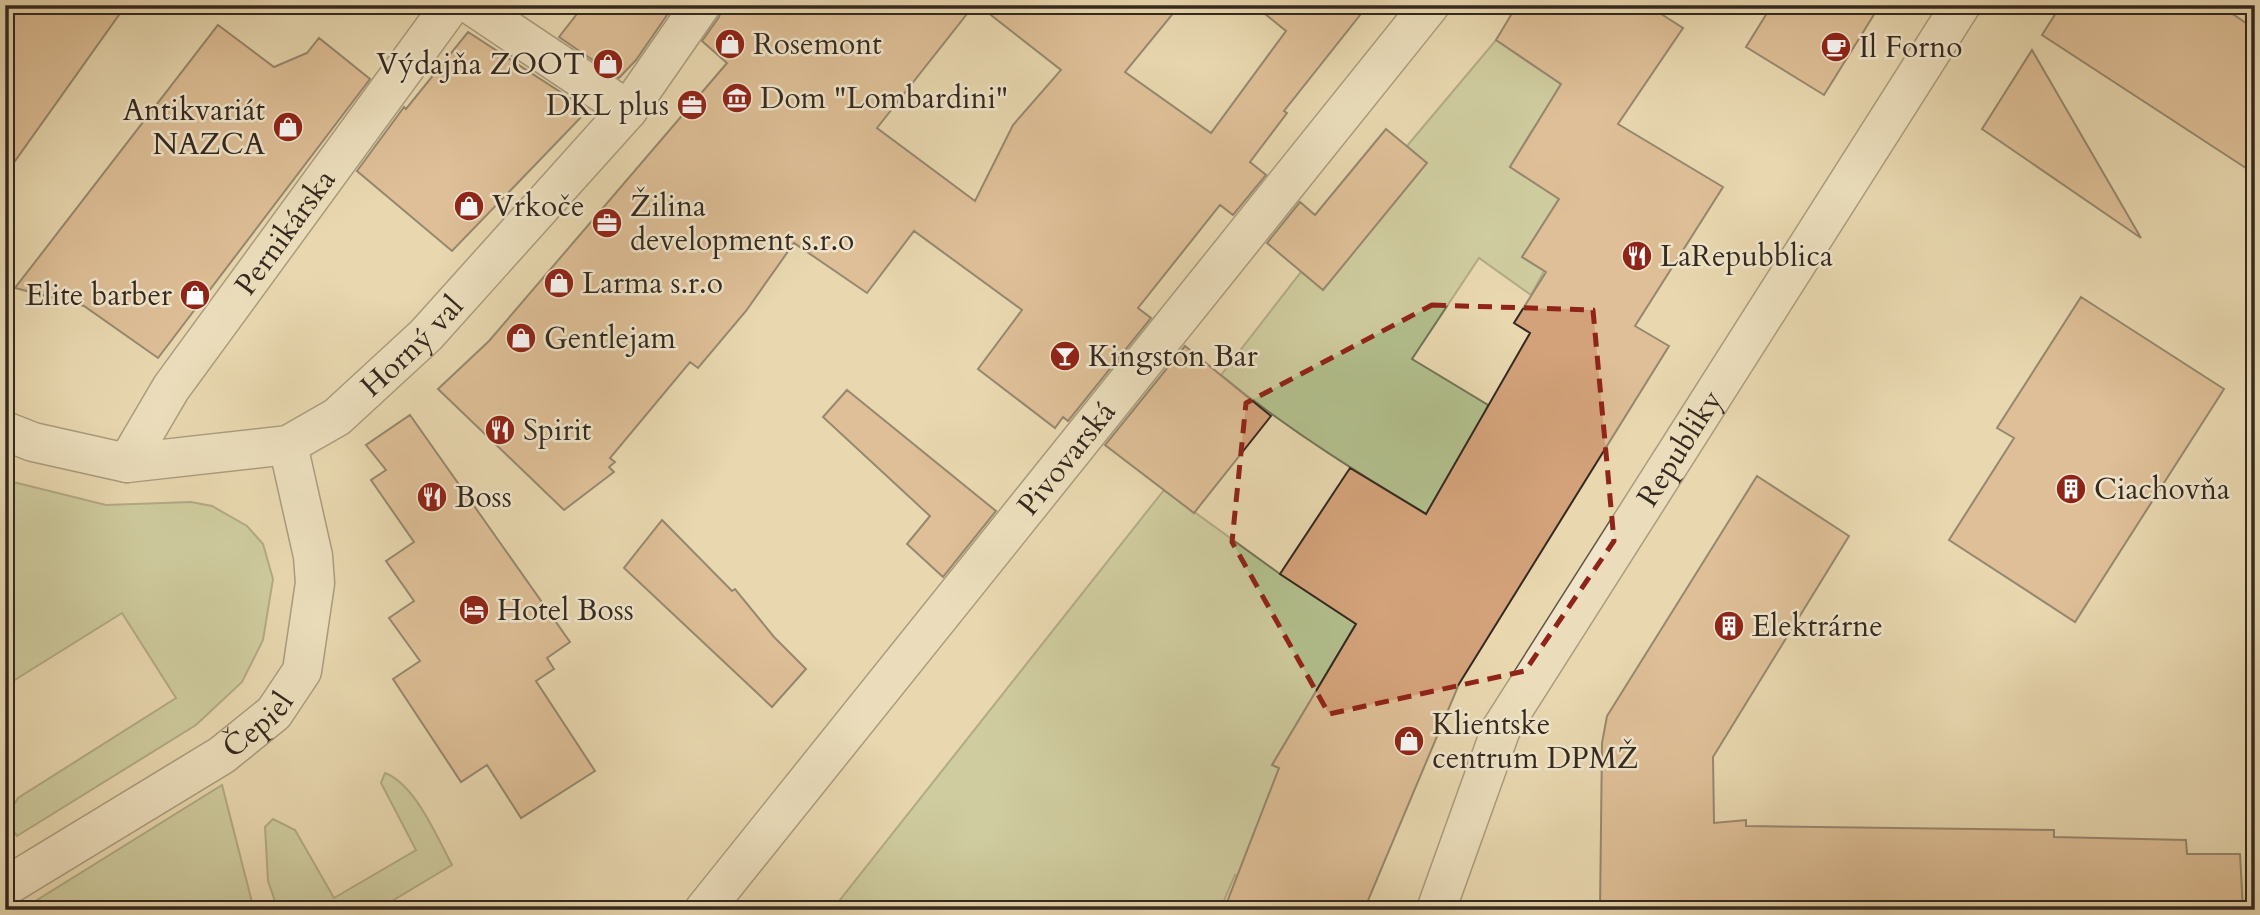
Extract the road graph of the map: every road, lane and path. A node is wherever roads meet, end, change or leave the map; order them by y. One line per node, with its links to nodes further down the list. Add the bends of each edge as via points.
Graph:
1 (452, 5): 9 (street, Pernikárska, via 171,388)
2 (471, 5): 6 (street)
3 (701, 5): 6 (street, Horný val)
4 (1430, 5): 11 (street, Pivovarská)
5 (1961, 5): 12 (street, Republiky, via 1501,729)
6 (628, 110): 8 (street, Horný val, via 426,335 337,417)
7 (5, 431): 9 (street, Horný val, via 33,442)
8 (288, 445): 9 (street, Horný val); 10 (street, Čepiel, via 315,583 302,671 274,713 222,755)
9 (127, 463)
10 (7, 886)
11 (704, 910)
12 (1436, 910)

